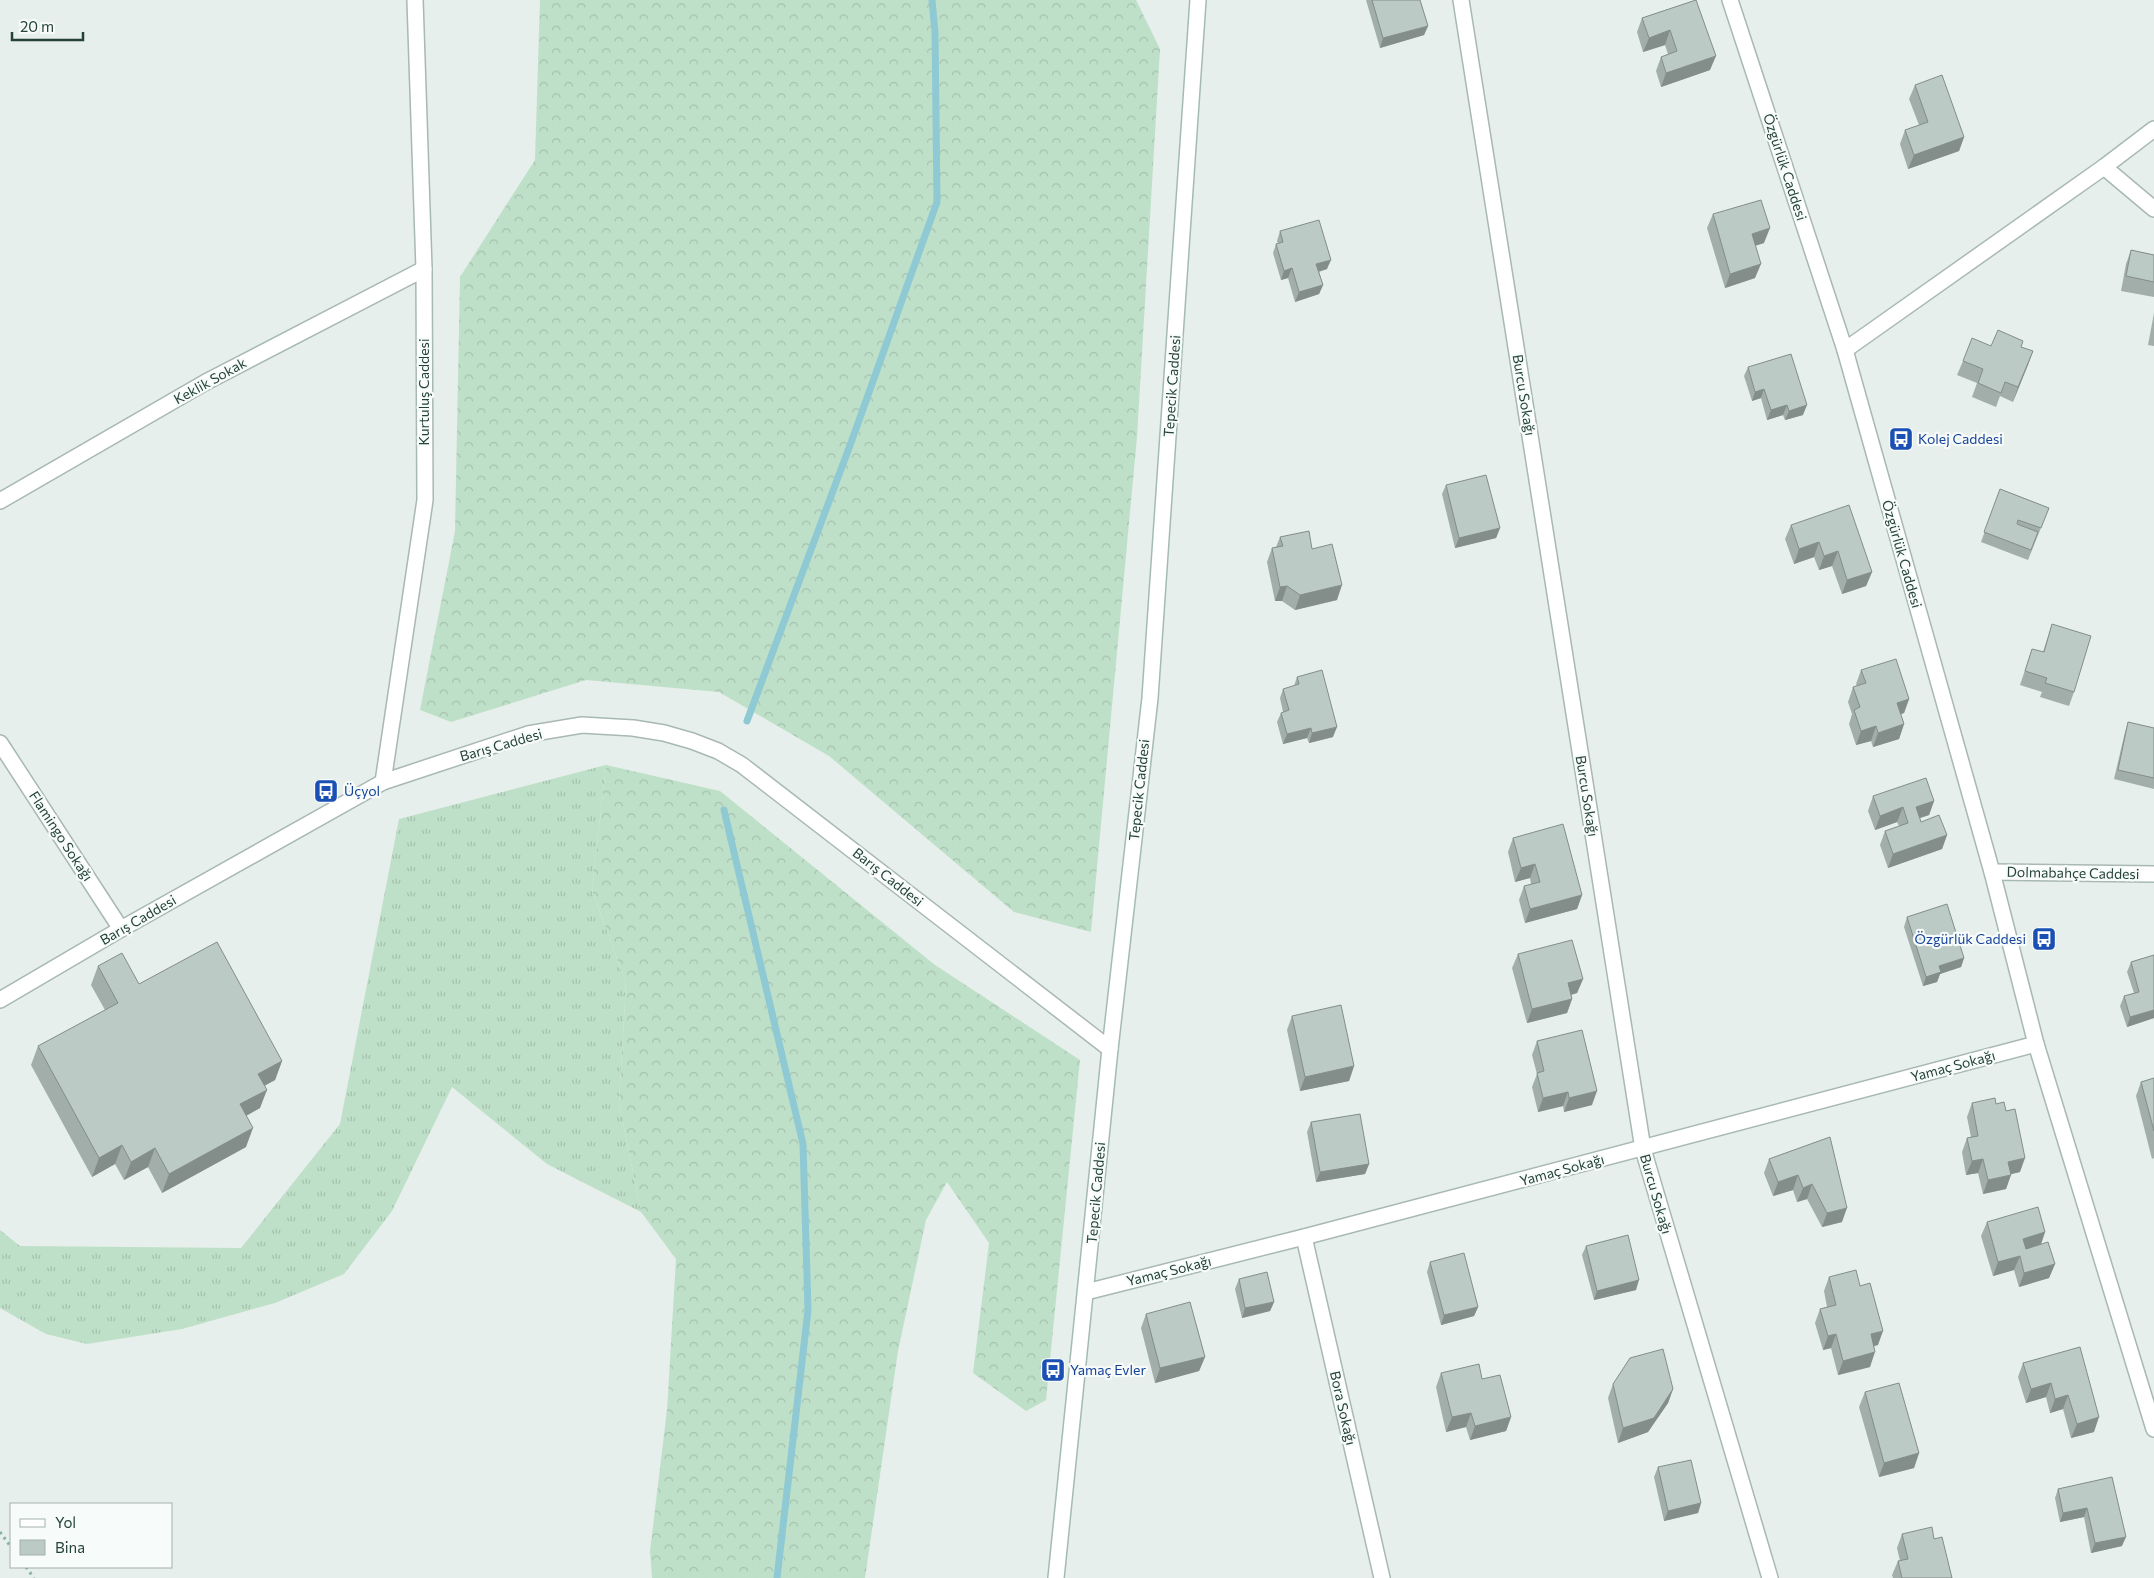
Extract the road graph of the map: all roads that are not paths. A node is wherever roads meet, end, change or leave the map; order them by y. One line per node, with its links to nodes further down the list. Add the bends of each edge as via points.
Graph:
1 (415, 0): 8 (street, Kurtuluş Caddesi)
2 (1198, 0): 18 (street, Tepecik Caddesi, via 1150,698)
3 (1461, 0): 19 (street, Burcu Sokağı)
4 (1730, 0): 9 (street, Özgürlük Caddesi)
5 (2154, 129): 6 (street)
6 (2104, 167): 7 (street); 9 (street)
7 (2154, 209)
8 (424, 269): 10 (street, Keklik Sokak, via 206,382); 12 (street, Kurtuluş Caddesi, via 425,500)
9 (1845, 350): 13 (street, Özgürlük Caddesi)
10 (0, 501)
11 (0, 743): 15 (street, Flamingo Sokağı)
12 (383, 782): 15 (street, Barış Caddesi); 18 (street, Barış Caddesi, via 528,734 582,725 633,728 692,741 742,765)
13 (1992, 872): 14 (street, Dolmabahçe Caddesi); 17 (street, Özgürlük Caddesi)
14 (2154, 874)
15 (121, 930): 16 (street, Barış Caddesi)
16 (0, 1000)
17 (2036, 1044): 19 (street, Yamaç Sokağı); 22 (street, Özgürlük Caddesi)
18 (1110, 1049): 21 (street, Tepecik Caddesi)
19 (1643, 1149): 20 (street, Yamaç Sokağı); 25 (street, Burcu Sokağı)
20 (1304, 1237): 21 (street, Yamaç Sokağı); 24 (street, Bora Sokağı)
21 (1086, 1292): 23 (street, Tepecik Caddesi)
22 (2154, 1429)
23 (1056, 1578)
24 (1382, 1578)
25 (1770, 1578)

